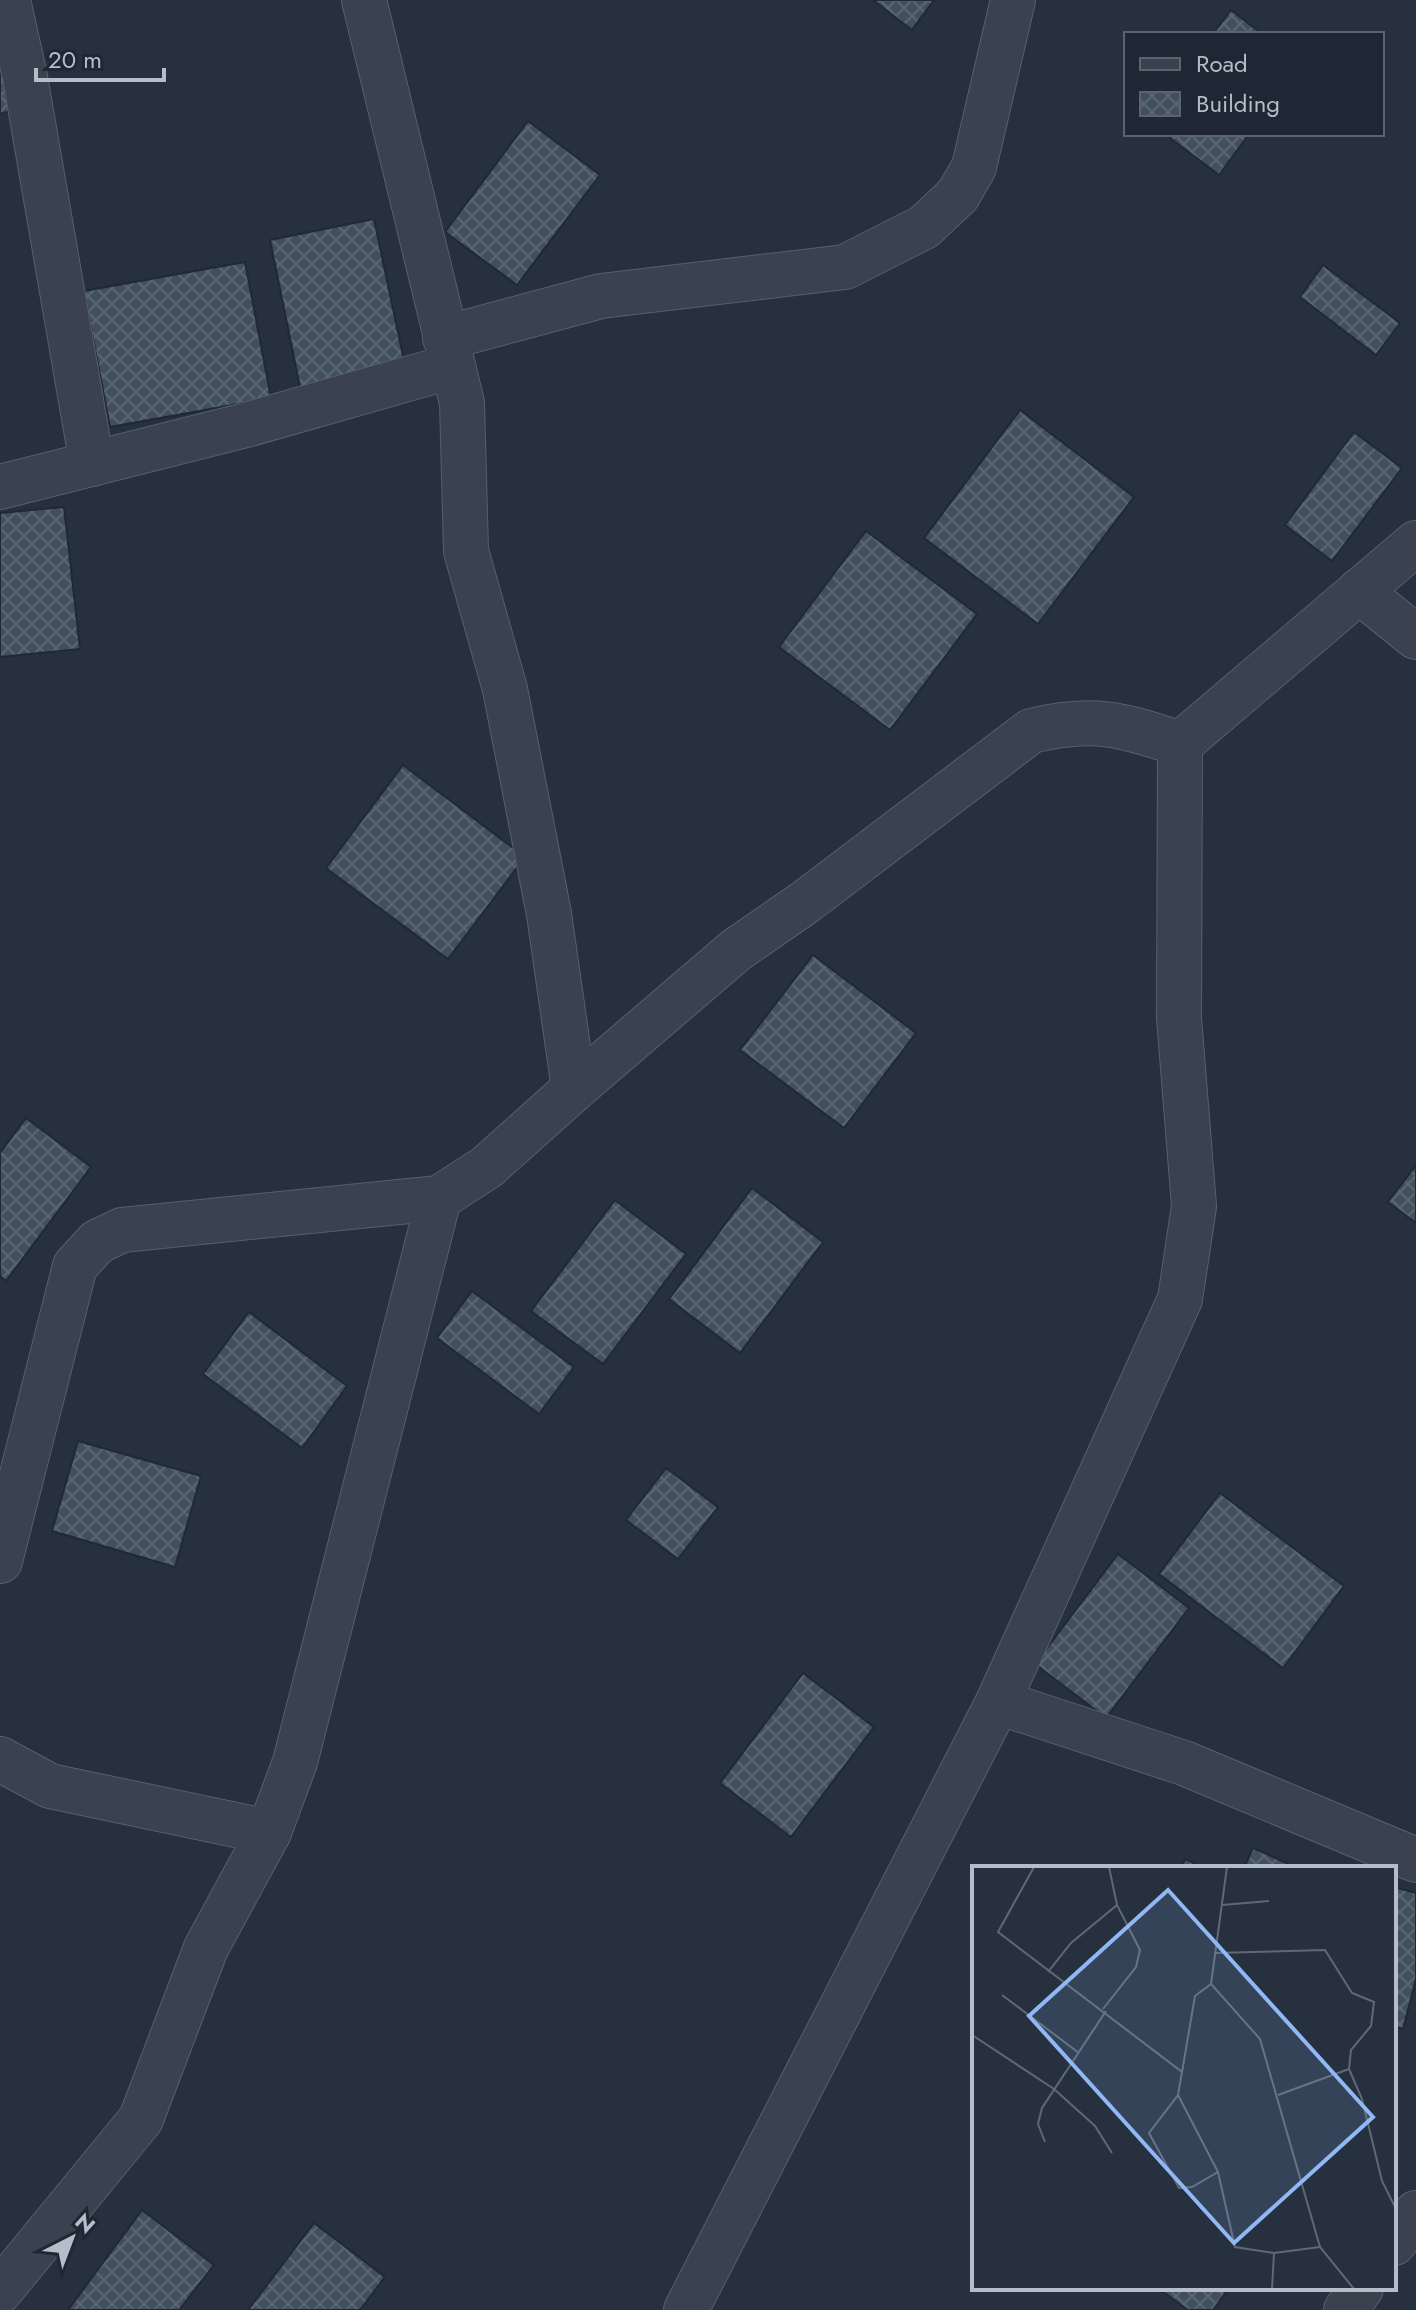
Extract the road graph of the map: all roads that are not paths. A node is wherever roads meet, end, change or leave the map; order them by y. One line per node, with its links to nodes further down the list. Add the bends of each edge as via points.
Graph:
1 (8, 0): 5 (street)
2 (364, 0): 4 (street)
3 (1013, 0): 4 (street, via 974,167 958,195 924,227 845,267 601,296)
4 (449, 352): 5 (street, via 246,425); 11 (street, via 464,425 466,551 505,689 549,914)
5 (92, 464): 6 (street)
6 (0, 487)
7 (1416, 543): 8 (street)
8 (1359, 591): 9 (street); 10 (street)
9 (1416, 637)
10 (1180, 744): 11 (street, via 1122,724 1069,722 1031,731 736,950); 14 (street, via 1179,1018 1194,1206 1180,1299)
11 (574, 1089): 12 (street, via 487,1167)
12 (439, 1198): 13 (street, via 122,1230 97,1242 75,1266); 16 (street, via 295,1762)
13 (0, 1561)
14 (998, 1702): 17 (street, via 1184,1763); 22 (street)
15 (0, 1759): 16 (street, via 50,1786)
16 (269, 1832): 21 (street, via 206,1948 141,2119)
17 (1416, 1860)
18 (1416, 2213): 19 (street)
19 (1396, 2240)
20 (1360, 2290): 23 (street)
21 (0, 2291)
22 (686, 2310)
23 (1346, 2310)

